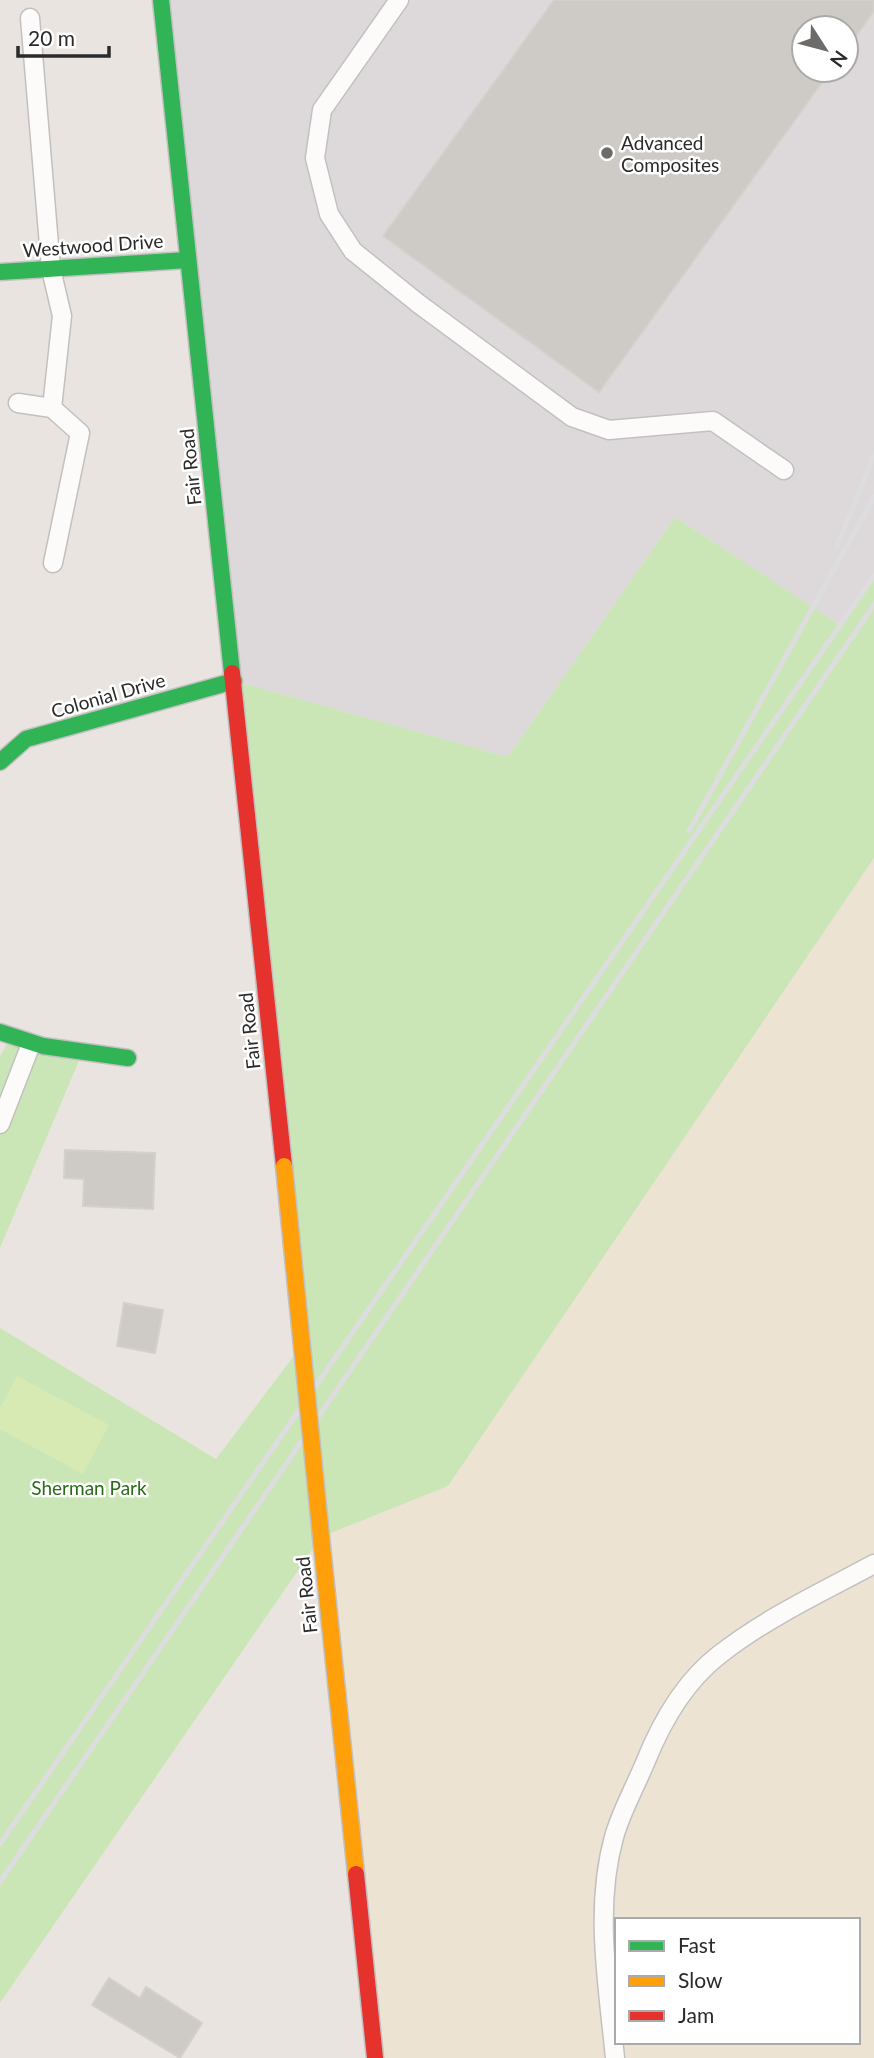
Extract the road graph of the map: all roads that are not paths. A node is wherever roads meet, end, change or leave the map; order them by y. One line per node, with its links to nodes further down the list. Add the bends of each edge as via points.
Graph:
1 (161, 0): 4 (main road, Fair Road)
2 (399, 0): 9 (lane, via 322,110 315,158 329,214 353,251 572,417 609,430 713,421)
3 (30, 18): 5 (lane)
4 (188, 260): 5 (main road, Westwood Drive); 11 (main road, Fair Road)
5 (51, 268): 6 (main road, Westwood Drive); 8 (lane, via 62,316)
6 (0, 272)
7 (18, 403): 8 (lane)
8 (52, 408): 10 (lane, via 80,433)
9 (784, 470)
10 (53, 563)
11 (234, 681): 12 (main road, Colonial Drive, via 26,739); 18 (main road, Fair Road, bridge)
12 (0, 762)
13 (0, 1032): 14 (main road)
14 (31, 1044): 15 (main road); 16 (lane)
15 (128, 1058)
16 (0, 1124)
17 (874, 1564): 19 (lane, via 717,1656 674,1702 614,1836 605,1883 603,1938)
18 (375, 2058)
19 (615, 2058)

